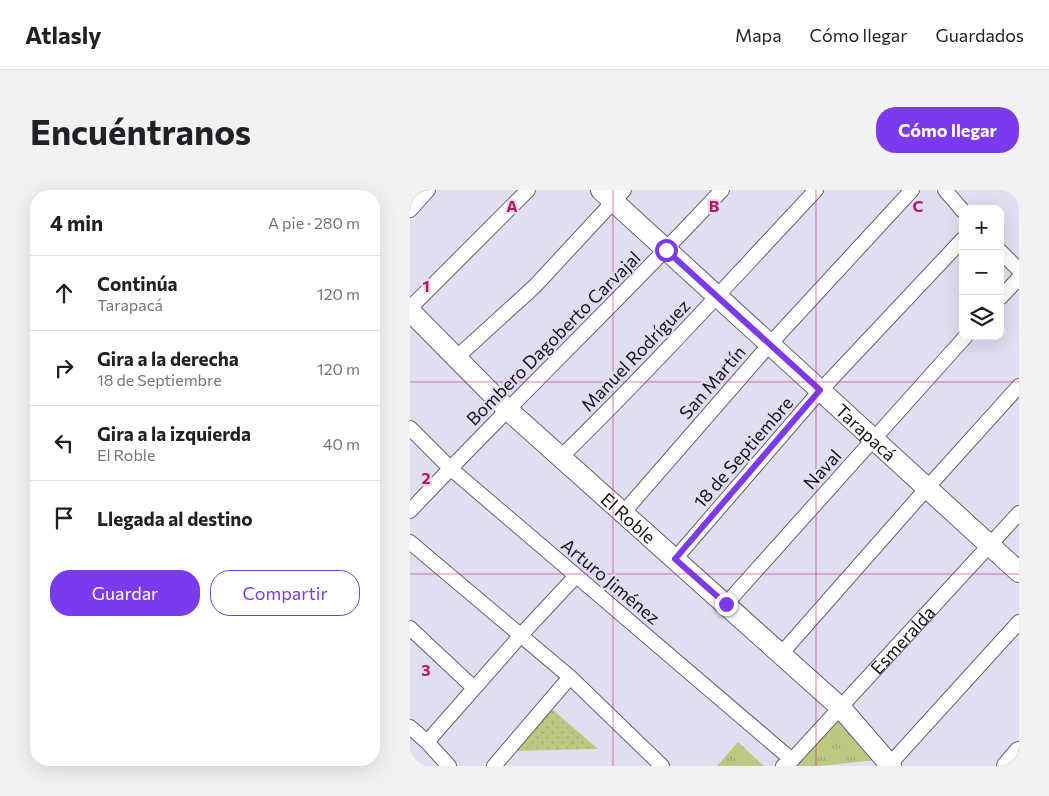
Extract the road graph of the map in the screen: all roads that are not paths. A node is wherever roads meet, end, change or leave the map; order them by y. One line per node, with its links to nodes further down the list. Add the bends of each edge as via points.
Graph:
1 (428, 190): 9 (street)
2 (528, 190): 17 (street)
3 (722, 190): 11 (street, Bombero Dagoberto Carvajal)
4 (816, 190): 16 (street, Manuel Rodríguez)
5 (912, 190): 19 (street, San Martín)
6 (945, 190): 8 (street)
7 (613, 194): 11 (street, Tarapacá); 20 (street, via 535,286)
8 (959, 206)
9 (410, 210)
10 (959, 243): 22 (street, 18 de Septiembre)
11 (666, 250): 16 (street, Tarapacá); 23 (street, Bombero Dagoberto Carvajal)
12 (1004, 255): 13 (street)
13 (1019, 270)
14 (1019, 278): 15 (street)
15 (1003, 295)
16 (718, 297): 19 (street, Tarapacá); 26 (street, Manuel Rodríguez)
17 (410, 309): 20 (street, El Roble)
18 (962, 340): 25 (street, Naval)
19 (770, 344): 22 (street, Tarapacá); 30 (street, San Martín)
20 (456, 358): 23 (street, El Roble)
21 (1019, 386): 28 (street)
22 (820, 390): 25 (street, Tarapacá); 34 (street, 18 de Septiembre)
23 (508, 410): 26 (street, El Roble); 27 (street, Bombero Dagoberto Carvajal)
24 (410, 428): 27 (street, Arturo Jiménez)
25 (874, 440): 28 (street, Tarapacá); 37 (street, Naval)
26 (561, 457): 30 (street, El Roble)
27 (450, 468): 29 (street, Bombero Dagoberto Carvajal); 36 (street, Arturo Jiménez)
28 (927, 488): 33 (street, Tarapacá); 41 (street)
29 (410, 512)
30 (623, 512): 34 (street, El Roble)
31 (1019, 513): 33 (street, Esmeralda)
32 (410, 542): 40 (street)
33 (989, 545): 35 (street, Tarapacá); 44 (street, Esmeralda)
34 (675, 559): 37 (street, El Roble)
35 (1019, 572)
36 (576, 576): 40 (street); 48 (street, Arturo Jiménez)
37 (726, 604): 41 (street, El Roble)
38 (1019, 622): 49 (street)
39 (410, 628): 43 (street)
40 (521, 635): 42 (street); 43 (street)
41 (781, 654): 44 (street, El Roble)
42 (570, 677): 51 (street); 52 (street)
43 (474, 688): 46 (street)
44 (841, 708): 48 (street, Esmeralda); 49 (street, El Roble)
45 (410, 727): 46 (street)
46 (427, 742): 50 (street)
47 (1019, 752): 53 (street)
48 (788, 763)
49 (885, 765)
50 (449, 766)
51 (494, 766)
52 (662, 766)
53 (1007, 766)

